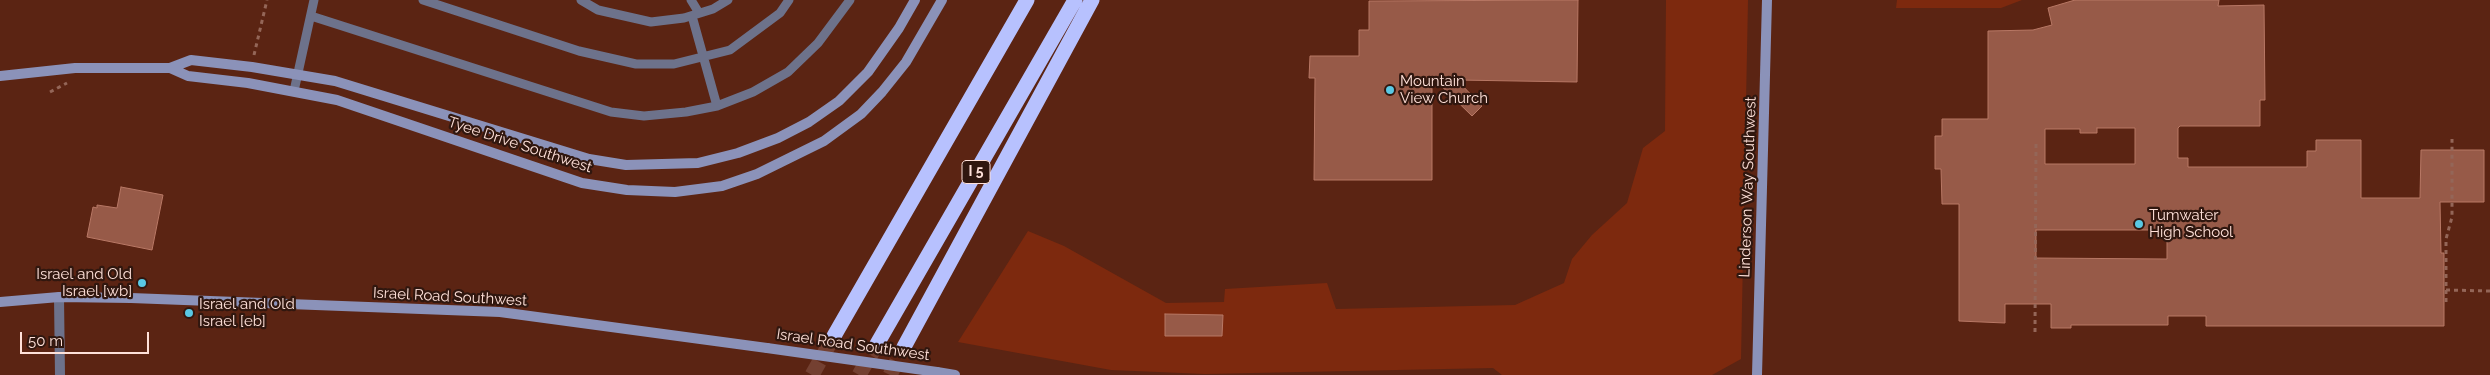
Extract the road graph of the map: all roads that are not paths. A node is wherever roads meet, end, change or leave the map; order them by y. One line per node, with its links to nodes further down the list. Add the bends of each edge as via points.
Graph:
1 (314, 0): 15 (lane)
2 (423, 0): 16 (lane, via 579,51 636,64 674,64)
3 (581, 0): 14 (lane, via 598,10 651,22)
4 (691, 0): 14 (lane)
5 (728, 0): 14 (lane)
6 (789, 0): 16 (lane, via 780,13 730,50)
7 (850, 0): 21 (lane, via 818,43 788,72 753,92)
8 (915, 0): 18 (street, Tyee Drive Southwest, via 868,72 839,101 778,138 698,163 626,165 589,159 335,81)
9 (942, 0): 20 (street, Tyee Drive Southwest, via 906,62 861,114 824,141 792,158 722,186 675,192 627,190 582,183 337,100)
10 (1027, 0): 24 (highway)
11 (1075, 0): 25 (highway, I 5)
12 (1092, 0): 26 (highway)
13 (1767, 0): 29 (street, Linderson Way Southwest)
14 (696, 15): 16 (lane)
15 (311, 16): 18 (lane); 21 (lane, via 611,112 644,116)
16 (704, 58): 21 (lane)
17 (170, 68): 18 (street, Tyee Drive Southwest, via 191,60); 19 (street, Tyee Drive Southwest, via 75,68); 20 (street, Tyee Drive Southwest, via 188,76)
18 (299, 75): 20 (lane)
19 (0, 76)
20 (294, 91)
21 (717, 106)
22 (59, 297): 23 (street, Israel Road Southwest); 27 (street); 28 (street, Israel Road Southwest, bridge, via 500,312)
23 (0, 302)
24 (834, 336)
25 (877, 344)
26 (904, 348)
27 (60, 375)
28 (955, 375)
29 (1757, 375)

